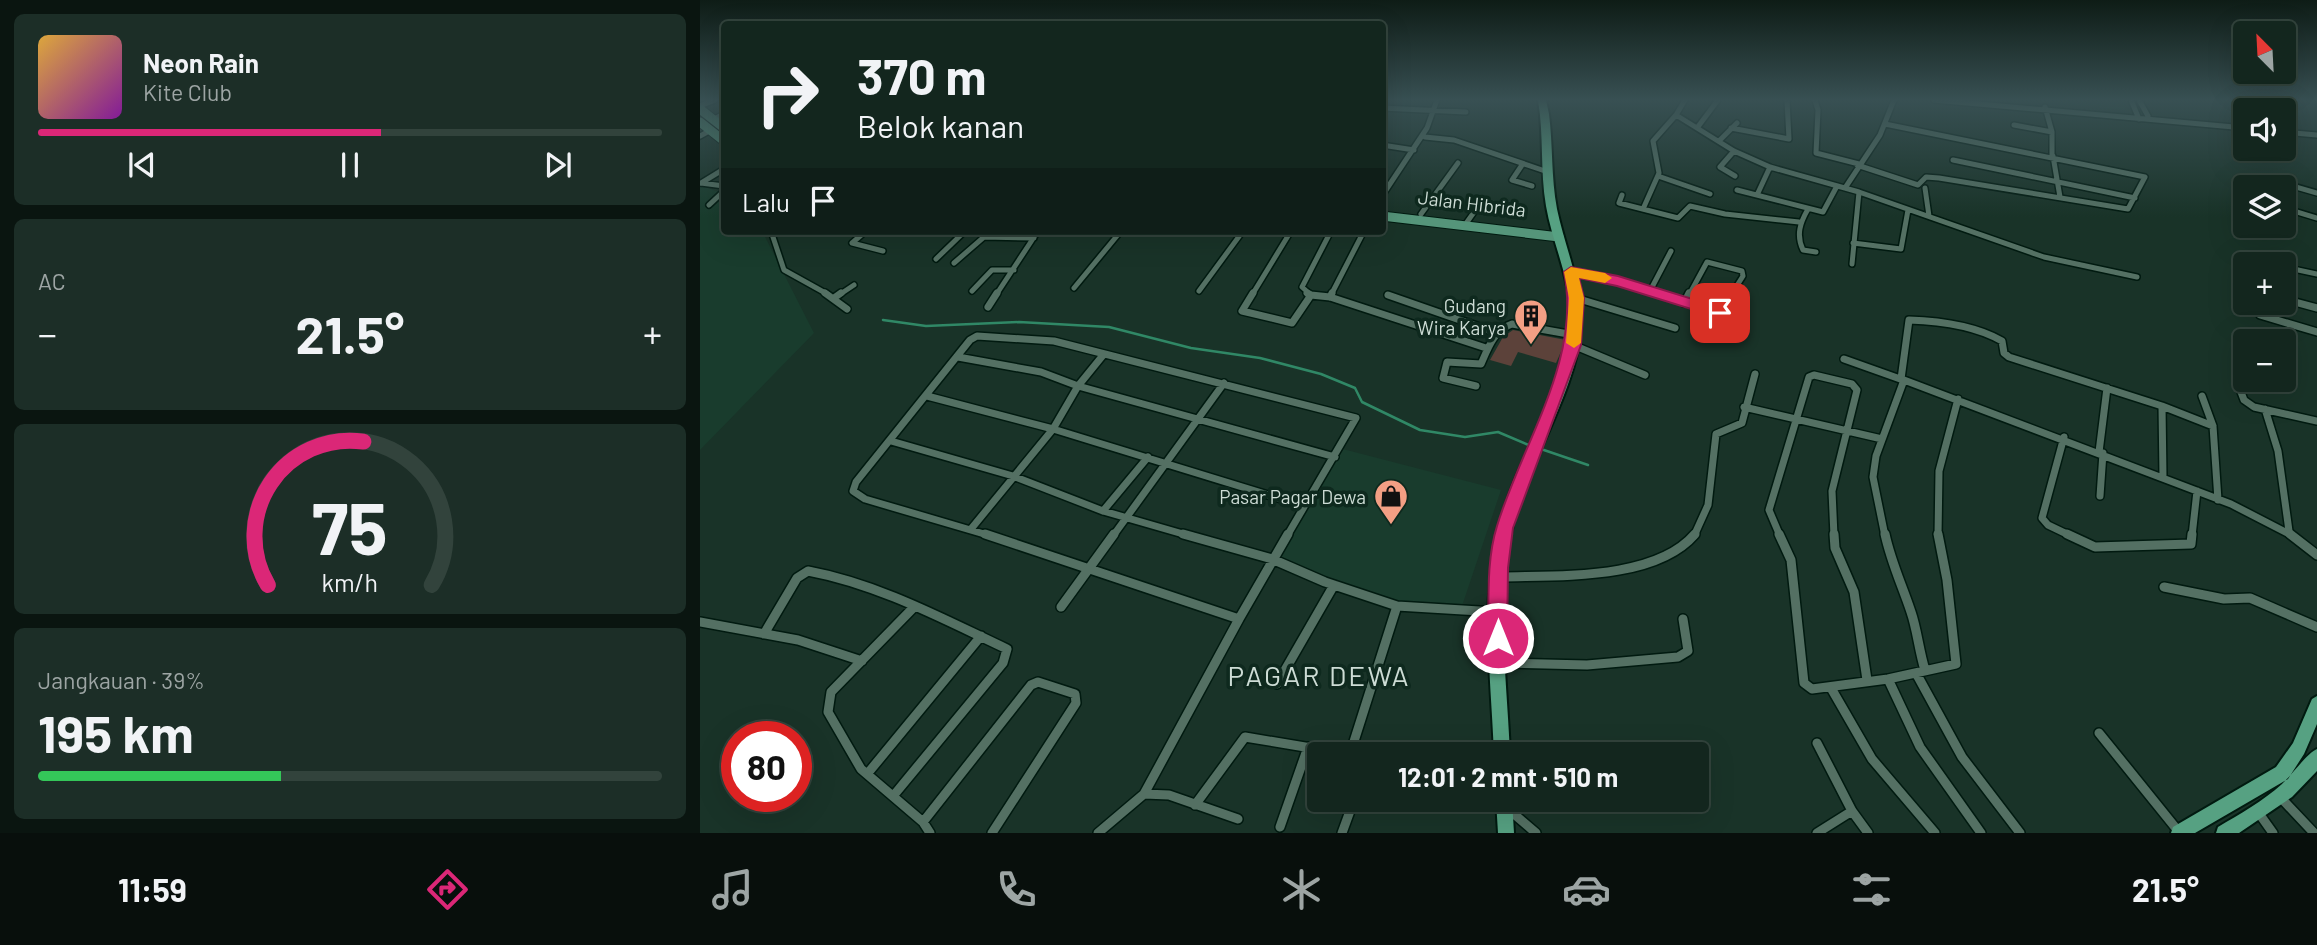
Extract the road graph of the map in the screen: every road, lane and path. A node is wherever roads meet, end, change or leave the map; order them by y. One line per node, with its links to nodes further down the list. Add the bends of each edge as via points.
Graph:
1 (1423, 139): 12 (street)
2 (1443, 139): 18 (street)
3 (1549, 139): 21 (highway)
4 (1655, 139): 22 (street)
5 (1715, 139): 10 (street)
6 (1817, 139): 17 (street, via 1816,153)
7 (1878, 139): 17 (street)
8 (1963, 139): 14 (street)
9 (2052, 139): 14 (street)
10 (1719, 141): 13 (street)
11 (1386, 146): 12 (street)
12 (1414, 150): 32 (street)
13 (1734, 151): 19 (street); 23 (street, via 1720,167)
14 (2052, 156): 24 (street); 41 (street, via 2142,174 2144,182)
15 (1953, 160): 24 (street)
16 (1458, 163): 49 (street)
17 (1858, 164): 30 (street); 40 (street, via 1918,185 1926,177 1938,178)
18 (1522, 165): 21 (street); 26 (street, via 1512,180)
19 (1770, 167): 27 (street); 39 (street)
20 (721, 171): 25 (street)
21 (1548, 172): 55 (highway)
22 (1658, 176): 37 (street); 44 (street)
23 (1735, 176)
24 (2055, 179): 40 (street); 41 (street)
25 (701, 183): 28 (street)
26 (1532, 186)
27 (1837, 186): 30 (street); 45 (street, via 1825,212)
28 (721, 187)
29 (2296, 187): 36 (street)
30 (1845, 188): 35 (street)
31 (1925, 188): 51 (street)
32 (1386, 190)
33 (1737, 190): 39 (street)
34 (721, 191): 43 (street)
35 (1859, 192): 46 (street); 66 (street)
36 (2317, 193)
37 (1710, 194)
38 (1622, 195): 44 (street, via 1619,203)
39 (1757, 195): 45 (street)
40 (2060, 197): 41 (street, via 2128,209)
41 (2135, 198)
42 (1482, 201): 53 (street)
43 (709, 205)
44 (1643, 209): 54 (street, via 1679,218 1690,206)
45 (1808, 209): 54 (street)
46 (1908, 209): 51 (street); 66 (street, via 1901,249)
47 (1386, 210): 49 (main road, Jalan Hibrida)
48 (2296, 212): 52 (street)
49 (1422, 214): 53 (main road, Jalan Hibrida)
50 (1386, 216): 55 (main road)
51 (1929, 216): 77 (street, via 2044,257)
52 (2317, 218)
53 (1467, 222): 55 (main road, Jalan Hibrida)
54 (1799, 222): 69 (street, via 1801,248)
55 (1558, 233): 75 (highway)
56 (772, 235): 86 (street, via 784,270)
57 (861, 235): 67 (street, via 852,243)
58 (961, 235): 70 (street)
59 (1036, 235): 65 (street)
60 (1118, 235): 79 (street)
61 (1240, 235): 81 (street)
62 (1288, 235): 83 (street, via 1241,310 1292,323)
63 (1329, 235): 83 (street, via 1302,287)
64 (1362, 235): 85 (street)
65 (1034, 238): 71 (street, via 984,237); 74 (street)
66 (1853, 243): 72 (street)
67 (883, 251)
68 (1671, 251): 82 (street)
69 (1816, 253)
70 (936, 259)
71 (954, 264)
72 (1852, 264)
73 (2296, 270): 76 (street)
74 (1014, 271): 80 (street, via 992,270); 90 (street)
75 (1571, 272): 82 (street); 87 (highway)
76 (2317, 274)
77 (2137, 277)
78 (854, 285): 86 (street)
79 (1074, 288)
80 (972, 290)
81 (1199, 291)
82 (1650, 291): 89 (street)
83 (1311, 295): 85 (street)
84 (1388, 295): 96 (street)
85 (1330, 297): 98 (street)
86 (834, 298): 92 (street)
87 (1576, 298): 94 (street); 97 (highway)
88 (2296, 302): 91 (street)
89 (1684, 303): 89 (street, via 1707,262 1742,271 1723,314)
90 (988, 307)
91 (2317, 308)
92 (847, 309)
93 (2260, 315): 95 (street)
94 (1675, 328)
95 (2317, 332)
96 (1497, 333): 97 (street, via 1513,324); 98 (street)
97 (1574, 340): 103 (street); 142 (highway, via 1505,528)
98 (1486, 348): 107 (street, via 1480,365 1449,360 1441,375)
99 (1104, 354): 100 (street, via 1054,341 977,337); 105 (street); 106 (street)
100 (958, 357): 106 (street, via 1041,372); 110 (street)
101 (1844, 359): 104 (street)
102 (1755, 374): 114 (street)
103 (1645, 375)
104 (1902, 379): 108 (street, via 1906,324 1913,320 1996,337 2009,357); 112 (street); 123 (street)
105 (1224, 383): 116 (street); 127 (street, via 1356,418)
106 (1078, 386): 116 (street); 120 (street)
107 (1476, 386)
108 (2107, 388): 113 (street); 125 (street)
109 (2242, 392): 115 (street, via 2246,402)
110 (927, 396): 120 (street); 124 (street)
111 (2202, 396): 119 (street)
112 (1958, 399): 122 (street); 157 (street, via 1939,471 1936,514 1957,659 1953,667)
113 (2162, 406): 119 (street); 130 (street)
114 (1744, 407): 117 (street); 142 (street, via 1740,425 1716,434 1706,515 1676,552 1645,566)
115 (2265, 409): 118 (street); 138 (street, via 2278,451)
116 (1199, 419): 127 (street); 128 (street)
117 (1798, 419): 121 (street); 121 (street, via 1809,377 1817,376 1857,388); 161 (street, via 1769,510 1791,560 1804,683 1812,689)
118 (2317, 421)
119 (2213, 426): 133 (street)
120 (1053, 429): 126 (street); 129 (street)
121 (1847, 430): 123 (street); 159 (street, via 1832,482 1835,548 1854,592)
122 (2064, 437): 125 (street); 131 (street, via 2042,518 2086,544 2103,548 2191,544)
123 (1882, 439): 157 (street, via 1873,471 1880,513 1892,567 1912,614)
124 (891, 441): 129 (street); 137 (street, via 856,482 856,495)
125 (2101, 452): 130 (street); 132 (street)
126 (1148, 457): 128 (street); 135 (street)
127 (1335, 457): 134 (street)
128 (1168, 463): 134 (street); 136 (street)
129 (1013, 476): 135 (street); 137 (street)
130 (2163, 477): 131 (street)
131 (2197, 491): 133 (street)
132 (2100, 496)
133 (2218, 500): 138 (street)
134 (1304, 506): 140 (street)
135 (1103, 511): 136 (street)
136 (1126, 516): 140 (street); 141 (street)
137 (971, 529): 141 (street)
138 (2288, 531): 139 (street)
139 (2317, 555)
140 (1272, 559): 143 (street); 150 (street)
141 (1086, 569): 147 (street); 150 (street)
142 (1500, 577): 148 (highway)
143 (1334, 585): 146 (street); 160 (street)
144 (2164, 587): 152 (street, via 2224,599 2250,598)
145 (915, 606): 153 (street, via 808,571 797,578); 154 (street); 155 (street)
146 (1397, 606): 148 (street); 164 (street)
147 (1061, 607)
148 (1497, 612): 156 (highway)
149 (1683, 619): 156 (street, via 1688,651 1678,657 1587,665)
150 (1241, 620): 171 (street)
151 (700, 622): 153 (street)
152 (2317, 627)
153 (764, 634): 155 (street, via 798,640)
154 (981, 636): 170 (street); 172 (street, via 1004,646 1007,655)
155 (862, 662): 170 (street, via 831,692 828,712 861,769)
156 (1499, 663): 165 (highway)
157 (1921, 671): 158 (street); 194 (street, via 1946,735)
158 (1888, 679): 159 (street); 193 (street, via 1920,747)
159 (1867, 680): 161 (street)
160 (1276, 684)
161 (1831, 688): 192 (street, via 1872,759)
162 (2317, 704): 183 (highway, via 2293,761 2282,773)
163 (2099, 733): 183 (street)
164 (1352, 742)
165 (1502, 742)
166 (1816, 743): 175 (street)
167 (1307, 747): 174 (street, via 1242,739)
168 (1307, 750): 182 (street)
169 (2317, 757): 173 (highway)
170 (868, 773): 172 (street)
171 (1144, 794): 174 (street, via 1169,795); 186 (street)
172 (894, 795): 181 (street)
173 (2281, 798): 179 (highway); 197 (street)
174 (1195, 805): 180 (street)
175 (1852, 811): 190 (street); 191 (street)
176 (1350, 812): 187 (street)
177 (1505, 812): 188 (highway)
178 (1514, 812): 189 (street)
179 (2258, 812): 195 (highway); 196 (street)
180 (1238, 819)
181 (923, 822): 184 (street); 185 (street, via 1031,685 1038,682 1075,694 1076,703)
182 (1280, 827)
183 (2184, 832)
184 (930, 833)
185 (992, 833)
186 (1098, 833)
187 (1342, 833)
188 (1506, 833)
189 (1536, 833)
190 (1817, 833)
191 (1868, 833)
192 (1934, 833)
193 (1981, 833)
194 (2020, 833)
195 (2224, 833)
196 (2273, 833)
197 (2314, 833)

